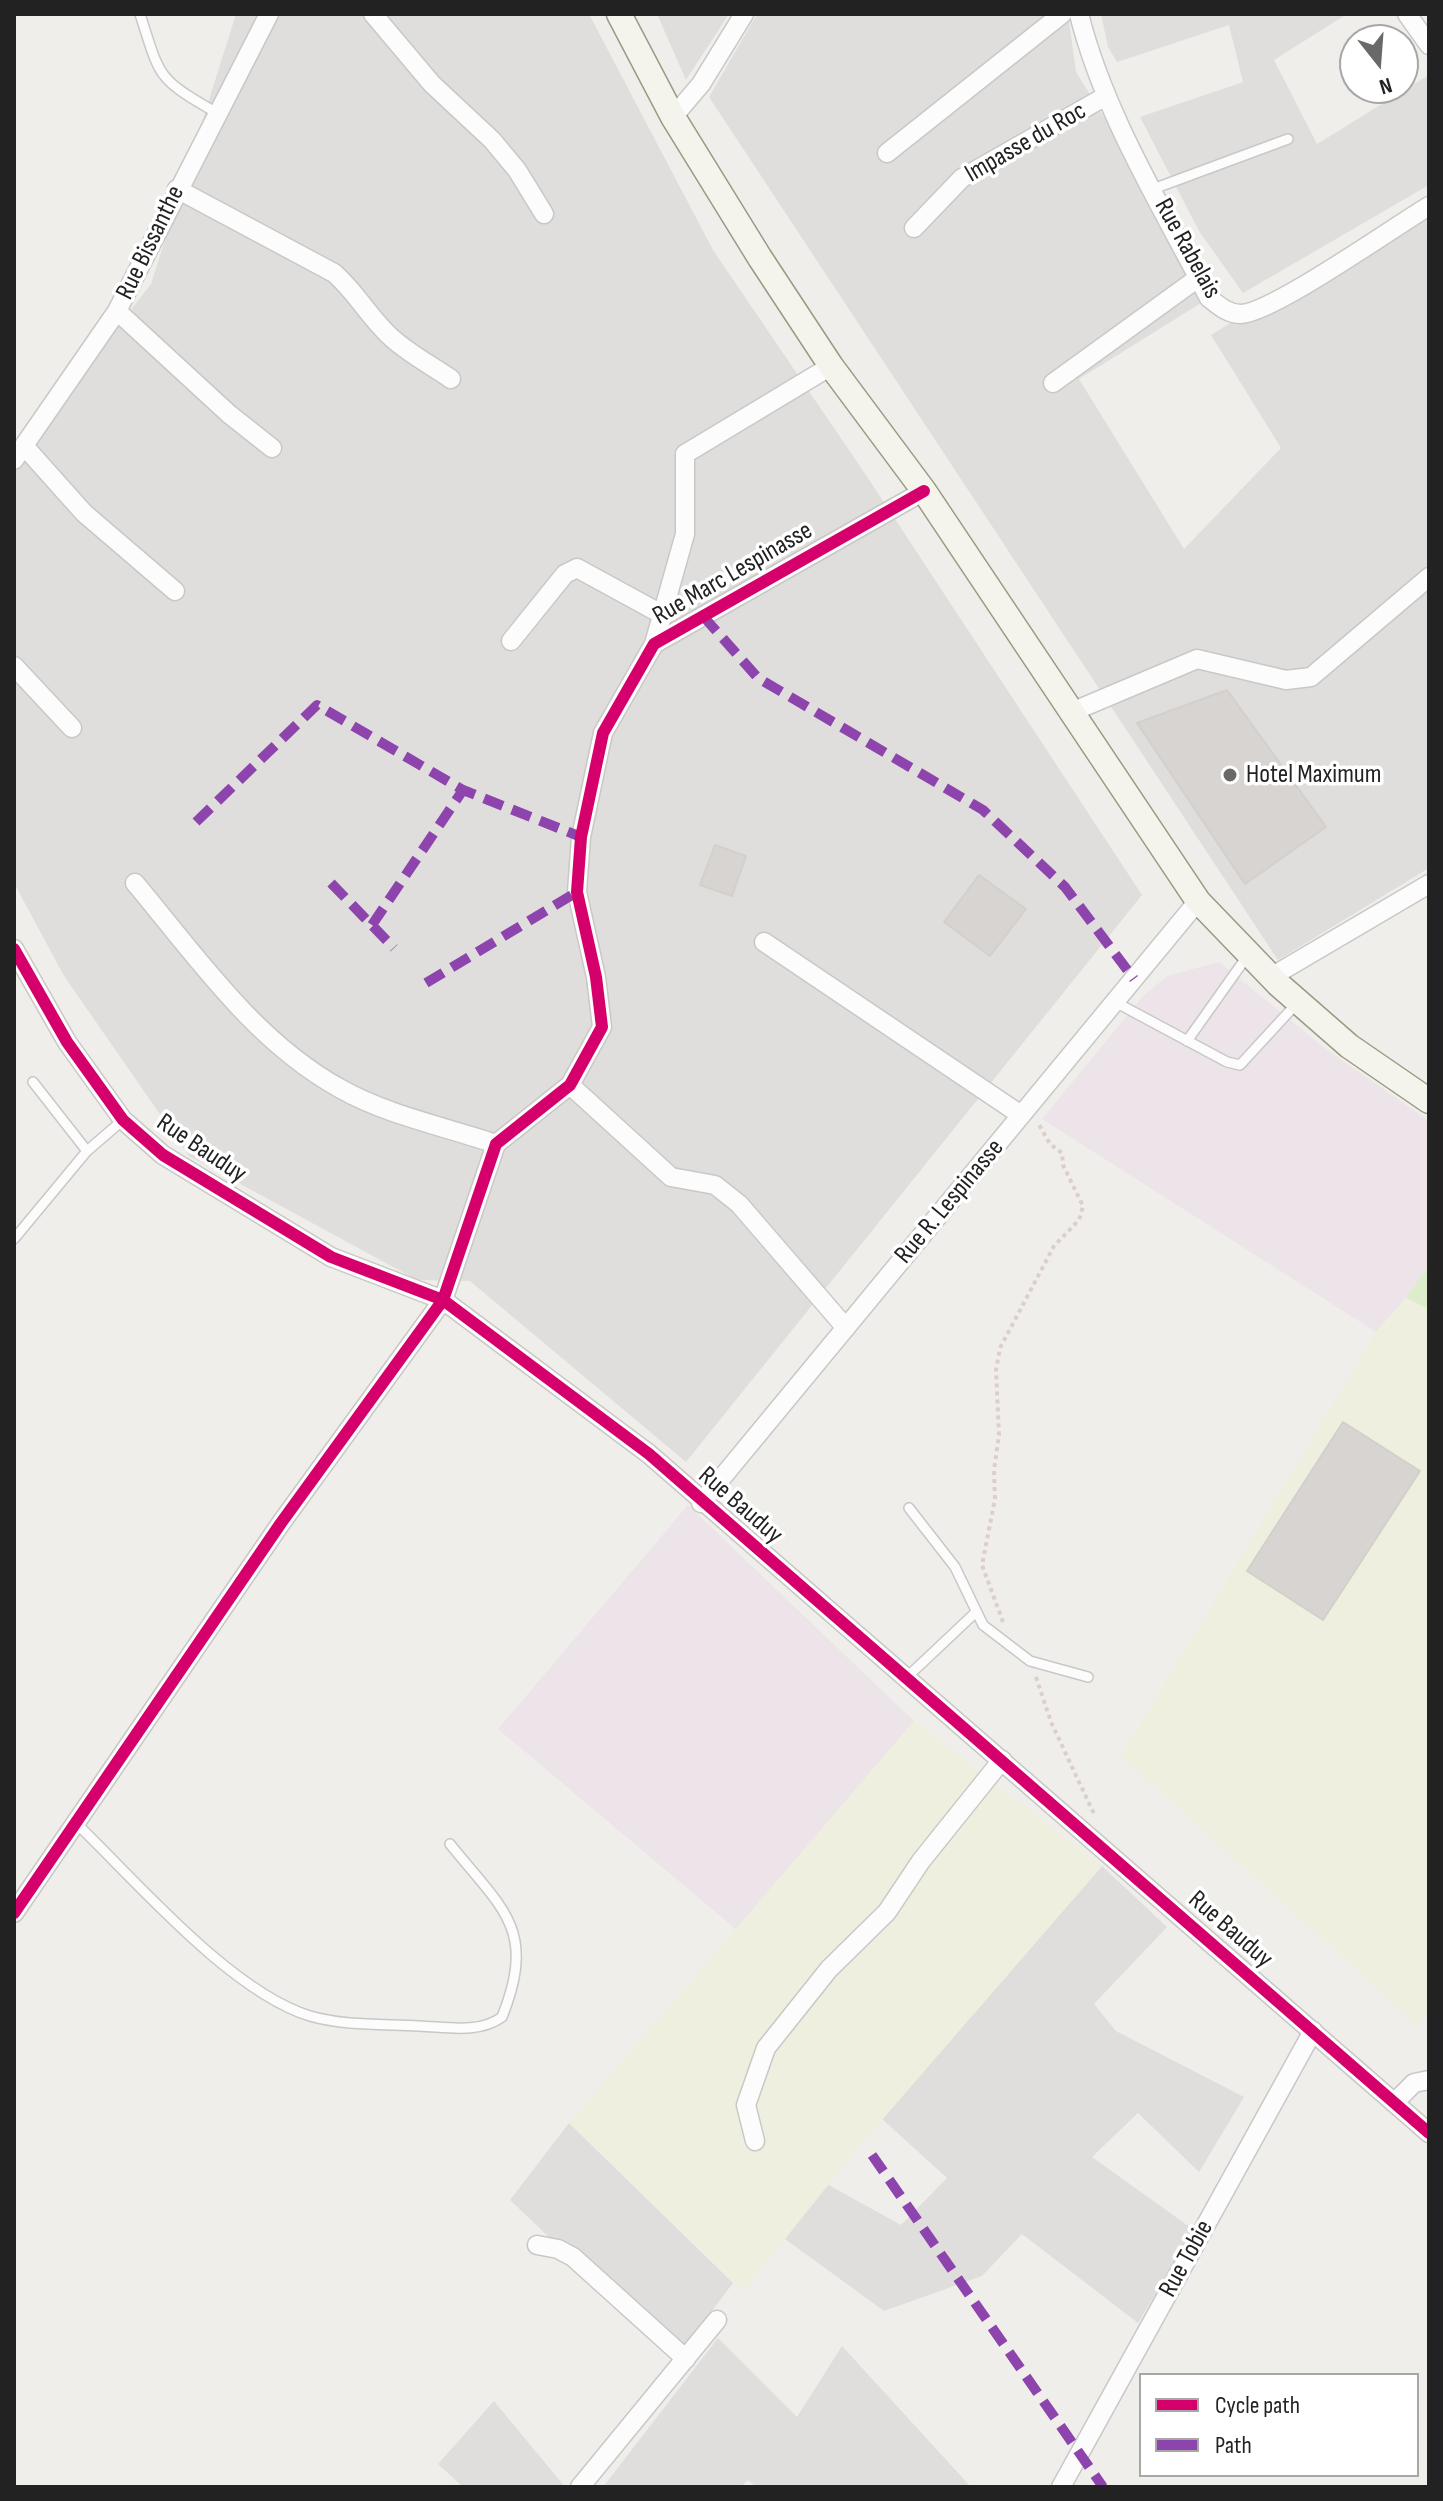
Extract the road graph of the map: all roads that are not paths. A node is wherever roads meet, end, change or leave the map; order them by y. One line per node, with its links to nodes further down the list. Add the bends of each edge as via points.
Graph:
1 (140, 14): 11 (lane, via 160,74 170,86)
2 (269, 14): 11 (street, Rue Bissanthe)
3 (373, 14): 18 (street, via 432,84 509,160)
4 (619, 14): 12 (main road)
5 (744, 14): 12 (street, via 701,84)
6 (1062, 14): 14 (street)
7 (1079, 14): 10 (street, Rue Rabelais)
8 (1407, 14): 9 (street)
9 (1429, 45)
10 (1106, 96): 16 (street, Rue Rabelais); 19 (street, Impasse du Roc, via 962,178)
11 (217, 113): 15 (street, Rue Bissanthe)
12 (673, 117): 22 (main road)
13 (1288, 139): 16 (lane)
14 (887, 153)
15 (177, 189): 21 (street, Rue Bissanthe); 23 (street, via 334,273 394,340)
16 (1153, 189): 20 (street, Rue Rabelais)
17 (1429, 206): 20 (street, Rue Rabelais, via 1255,312 1222,310)
18 (544, 214)
19 (914, 228)
20 (1198, 278): 24 (street)
21 (117, 311): 25 (street); 26 (street, Rue Bissanthe)
22 (831, 366): 27 (main road); 30 (street, via 685,454 685,534)
23 (451, 379)
24 (1053, 383)
25 (272, 448)
26 (20, 454): 29 (street)
27 (924, 491): 32 (street, Rue Marc Lespinasse); 34 (main road)
28 (1429, 577): 34 (street, via 1311,677 1286,680 1197,659)
29 (175, 591)
30 (663, 615): 31 (street, via 577,568 565,574); 32 (street)
31 (511, 641)
32 (654, 644): 47 (street, Rue Marc Lespinasse, via 603,733 581,837 577,892 602,1027)
33 (14, 666): 35 (street)
34 (1074, 711): 38 (main road)
35 (72, 728)
36 (135, 883): 51 (street, via 230,997 288,1053 342,1089)
37 (1429, 884): 42 (street)
38 (1198, 901): 41 (main road); 43 (street, Rue R. Lespinasse)
39 (764, 942): 49 (street)
40 (14, 949): 50 (street, Rue Bauduy, via 67,1042)
41 (1249, 954): 42 (main road); 45 (lane)
42 (1271, 977): 44 (main road)
43 (1115, 1002): 45 (lane); 49 (street, Rue R. Lespinasse)
44 (1298, 1002): 45 (lane, via 1240,1065); 48 (main road, via 1349,1046)
45 (1187, 1041)
46 (33, 1082): 52 (lane)
47 (570, 1085): 51 (street, Rue Marc Lespinasse); 55 (street, via 671,1177 715,1185 739,1204)
48 (1429, 1101)
49 (1024, 1112): 55 (street, Rue R. Lespinasse)
50 (123, 1120): 52 (lane); 54 (street, Rue Bauduy, via 163,1155 331,1257)
51 (496, 1144): 54 (street)
52 (87, 1151): 53 (lane)
53 (14, 1239)
54 (443, 1300): 56 (street, Rue Bauduy, via 649,1454); 62 (street, via 281,1523)
55 (846, 1328): 56 (street, Rue R. Lespinasse)
56 (701, 1503): 60 (street, Rue Bauduy)
57 (909, 1508): 58 (lane, via 955,1567)
58 (975, 1613): 59 (lane, via 1030,1661); 60 (lane)
59 (1088, 1677)
60 (905, 1679): 61 (street, Rue Bauduy)
61 (1002, 1760): 65 (street, Rue Bauduy); 69 (street, via 887,1912 829,1969 766,2048 746,2105)
62 (76, 1823): 63 (lane, via 227,1968 275,2002 312,2016 363,2023 482,2028 502,2017 515,1985 518,1944 510,1919); 64 (street)
63 (450, 1844)
64 (14, 1913)
65 (1313, 2031): 67 (street, Rue Bauduy); 74 (street, Rue Tobie)
66 (1429, 2080): 67 (street, via 1414,2083)
67 (1394, 2103): 68 (street, Rue Bauduy)
68 (1429, 2133)
69 (755, 2141)
70 (537, 2245): 72 (street, via 573,2257)
71 (717, 2320): 72 (street)
72 (686, 2359): 73 (street)
73 (580, 2487)
74 (1061, 2487)

